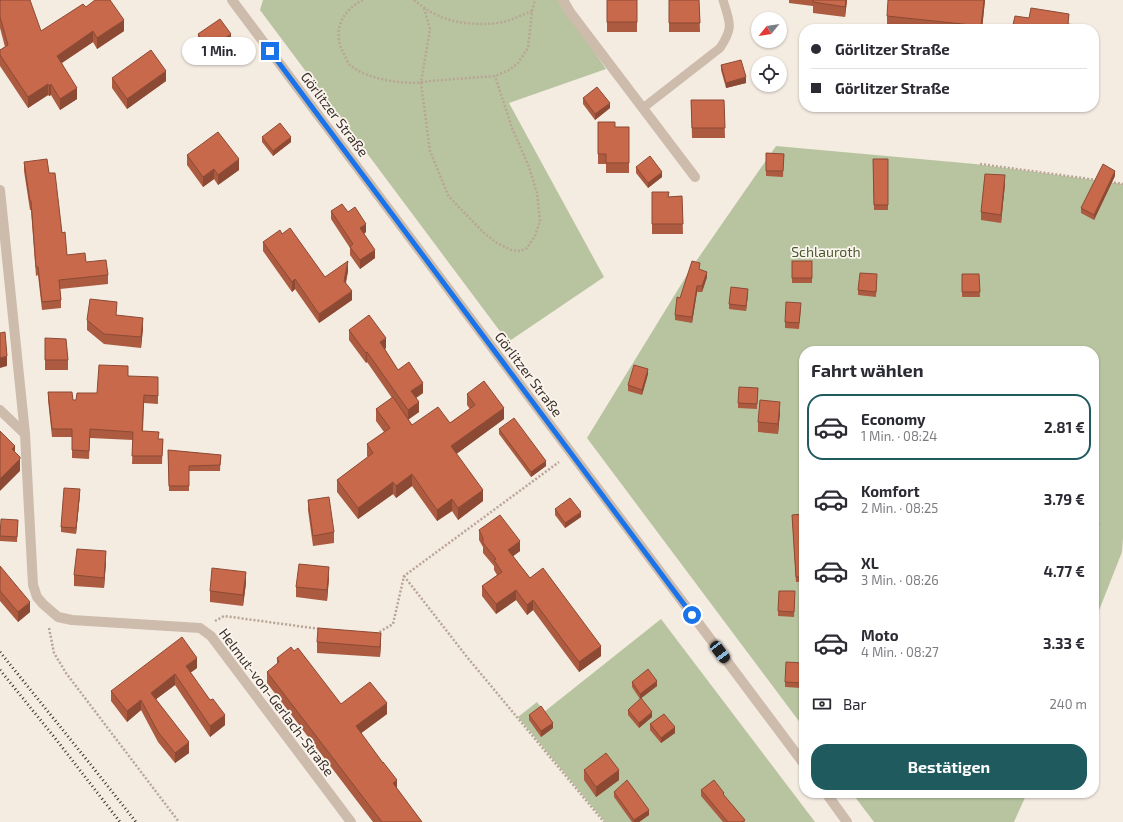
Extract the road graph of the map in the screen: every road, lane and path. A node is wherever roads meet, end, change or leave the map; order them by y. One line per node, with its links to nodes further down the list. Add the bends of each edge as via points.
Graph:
1 (232, 0): 20 (street, Görlitzer Straße)
2 (363, 0): 10 (path, via 346,13 340,23 338,36 349,64 377,79)
3 (414, 0): 7 (path)
4 (535, 0): 8 (path)
5 (563, 0): 11 (street)
6 (724, 0): 11 (lane, via 731,25 728,36 720,48)
7 (424, 8): 8 (path, via 449,19 484,24 504,22); 10 (path, via 430,28)
8 (532, 11): 9 (path, via 528,48 518,63)
9 (495, 76): 10 (path); 10 (path, via 537,193 540,221 535,236 527,248 520,251 511,250 497,243 484,233 448,195 430,151)
10 (421, 83)
11 (643, 108): 13 (street)
12 (980, 164): 14 (path)
13 (696, 177)
14 (1100, 181)
15 (1108, 182): 16 (path)
16 (1123, 184)
17 (0, 190): 19 (street, Helmut-von-Gerlach-Straße)
18 (0, 410): 19 (street)
19 (25, 434): 22 (street, Helmut-von-Gerlach-Straße, via 33,585 37,597)
20 (570, 453): 21 (path); 26 (street, Görlitzer Straße)
21 (404, 576): 25 (path, via 392,624); 30 (path, via 472,663)
22 (43, 604): 23 (street, Helmut-von-Gerlach-Straße, via 58,617 72,620); 28 (path, via 54,654 66,674)
23 (200, 628): 24 (path, via 224,616); 29 (street, Helmut-von-Gerlach-Straße, via 211,636)
24 (326, 629)
25 (374, 636)
26 (799, 757)
27 (830, 798): 31 (street)
28 (179, 822)
29 (351, 822)
30 (604, 822)
31 (847, 822)

